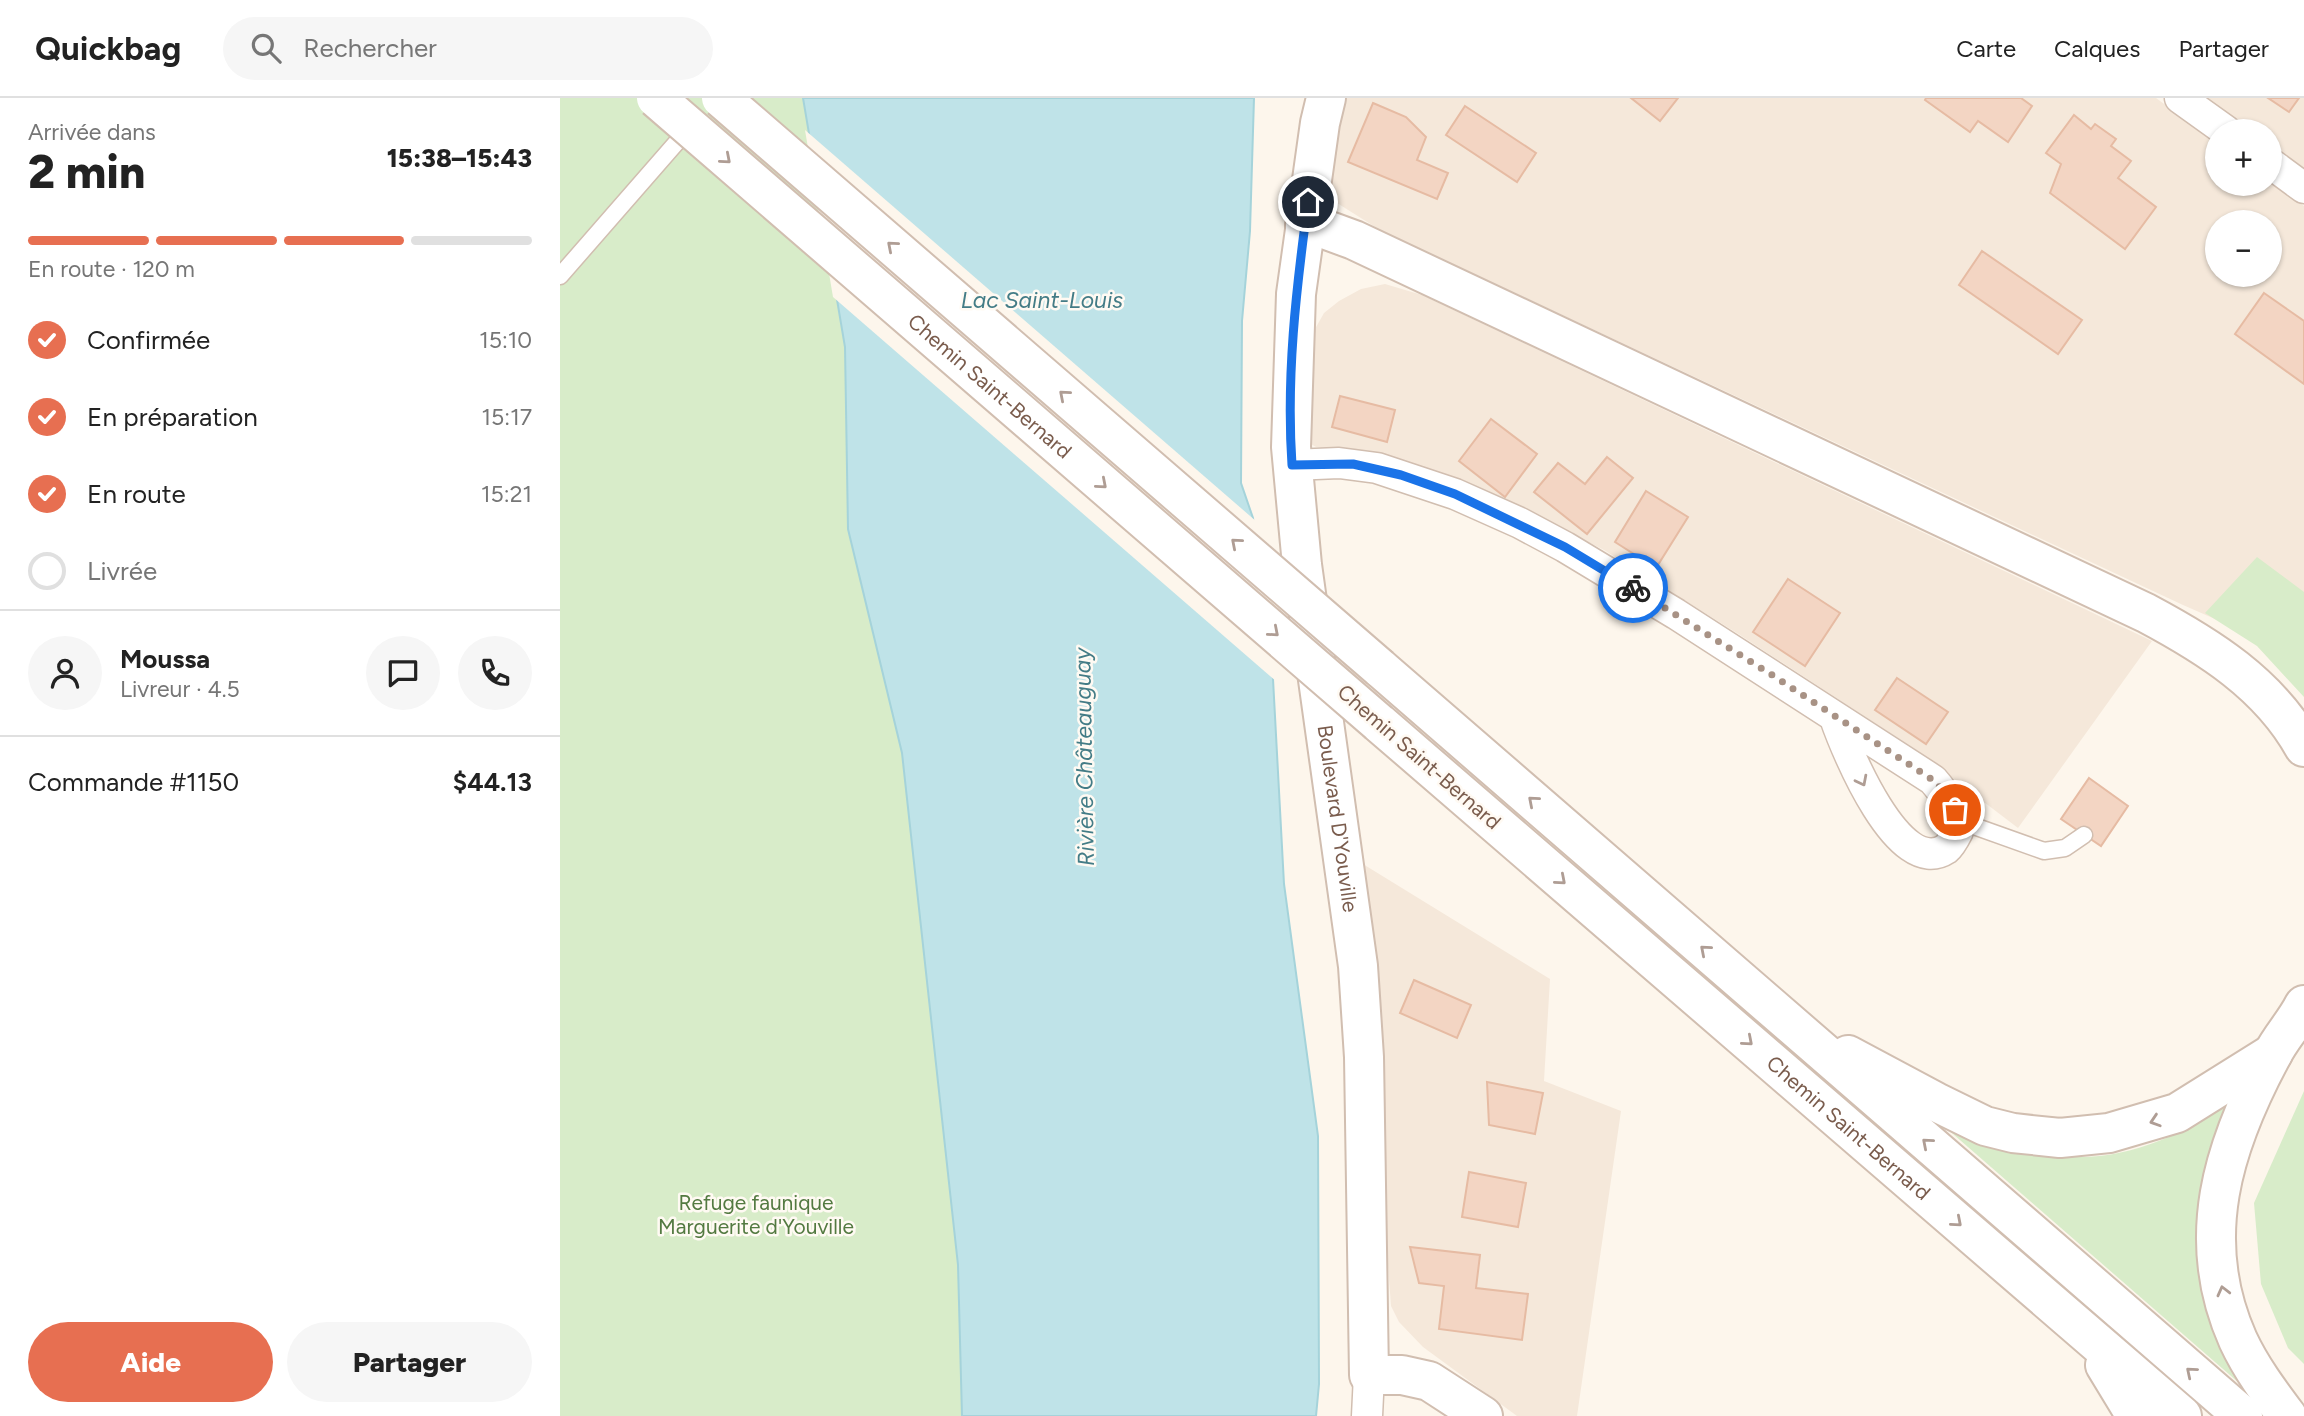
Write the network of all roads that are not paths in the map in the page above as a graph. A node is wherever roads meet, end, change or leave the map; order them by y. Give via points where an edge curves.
1 (656, 98) edge
2 (721, 98) edge
3 (1326, 98) edge
4 (2180, 98) edge
5 (2209, 119) edge
6 (690, 127) junction
7 (2282, 172) edge
8 (2304, 188) edge
9 (1305, 226) junction
10 (560, 276) edge
11 (1292, 465) junction
12 (1835, 718) junction
13 (2304, 747) edge
14 (1956, 820) junction
15 (2084, 835) dead end
16 (2304, 1006) edge
17 (1793, 1027) junction
18 (2273, 1053) junction
19 (2085, 1333) junction
20 (1369, 1375) junction
21 (1367, 1416) edge
22 (1483, 1416) edge
23 (2136, 1416) edge
24 (2182, 1416) edge
25 (2243, 1416) edge
26 (2287, 1416) edge

1 - 6 street, Chemin Saint-Bernard, bridge
17 -> 2 street, Chemin Saint-Bernard, bridge
3 - 9 street, Boulevard D'Youville
4 - 5 street
6 - 10 lane
6 -> 19 street, Chemin Saint-Bernard, bridge
7 - 8 street
9 - 11 street, Boulevard D'Youville via 1293,335
9 - 13 street via 1354,240 2146,612 2203,645 2254,684 2289,721
11 - 12 street via 1339,463 1377,468 1455,494 1520,523 1676,614
11 - 20 street, Boulevard D'Youville via 1359,978
12 - 14 street via 1933,780 1955,810
12 -> 14 street via 1866,788 1915,850 1932,854 1948,848 1958,831
14 - 15 lane via 2044,850 2065,848
16 - 18 street
18 -> 17 street via 2177,1113 2109,1133 2060,1138 1986,1126
25 -> 17 street, Chemin Saint-Bernard
26 -> 18 street via 2238,1339 2221,1284 2216,1237 2226,1160
19 - 23 street
19 - 24 street, Chemin Saint-Bernard
20 - 21 street, Boulevard D'Youville
20 - 22 street via 1429,1381

